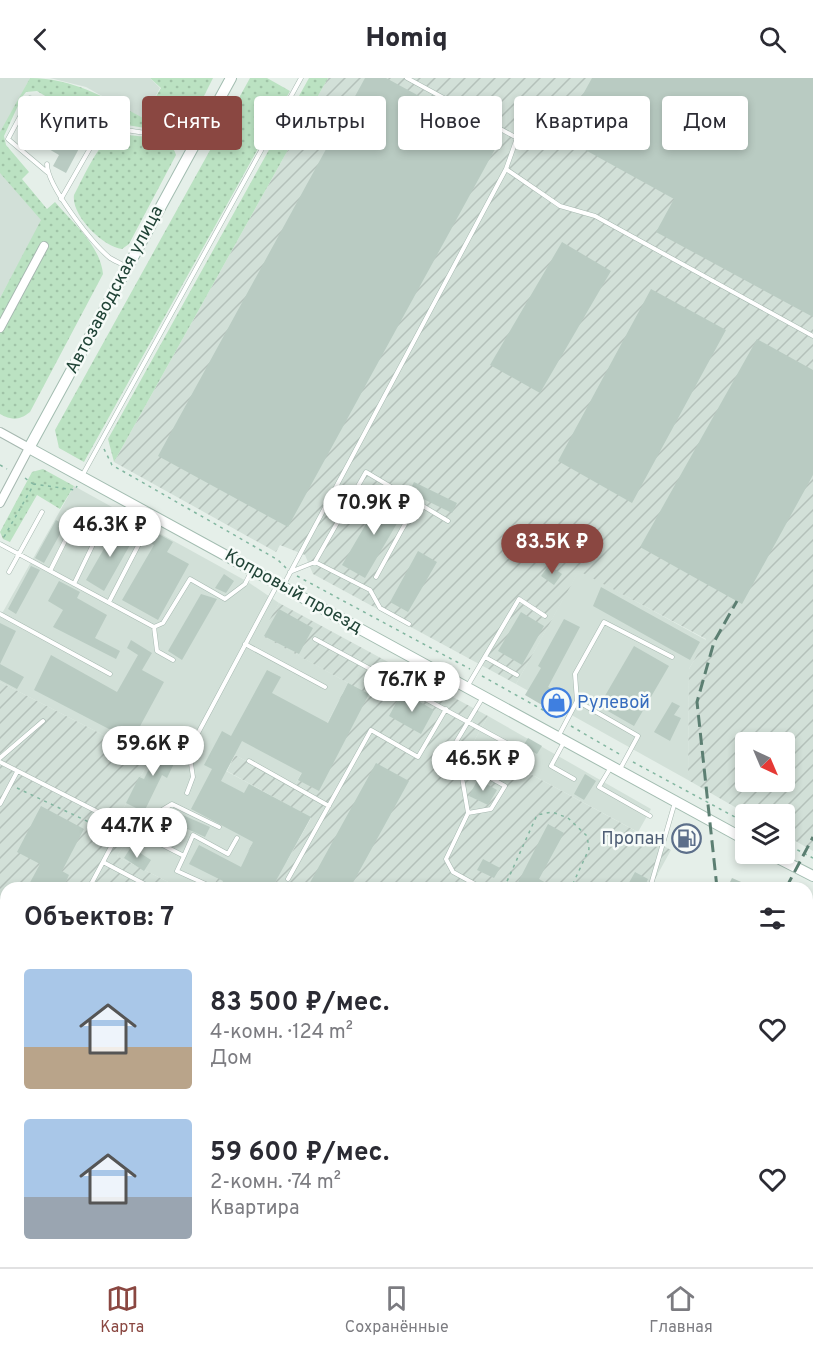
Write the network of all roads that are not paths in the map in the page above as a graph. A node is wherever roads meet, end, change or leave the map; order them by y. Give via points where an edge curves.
1 (231, 78) edge
2 (301, 78) edge
3 (407, 78) edge
4 (221, 96) edge
5 (18, 121) edge
6 (18, 148) edge
7 (20, 150) edge
8 (89, 150) edge
9 (191, 150) edge
10 (47, 164) dead end
11 (507, 169) junction
12 (47, 172) junction
13 (61, 199) junction
14 (44, 246) dead end
15 (127, 267) junction
16 (0, 328) edge
17 (813, 336) edge
18 (0, 432) edge
19 (29, 448) junction
20 (81, 477) junction
21 (417, 502) junction
22 (0, 503) edge
23 (42, 512) dead end
24 (448, 521) dead end
25 (140, 542) dead end
26 (0, 544) edge
27 (18, 554) junction
28 (315, 562) junction
29 (252, 570) junction
30 (50, 571) junction
31 (9, 572) dead end
32 (290, 572) junction
33 (376, 577) dead end
34 (74, 584) junction
35 (280, 585) junction
36 (109, 602) junction
37 (0, 614) edge
38 (545, 616) dead end
39 (409, 624) dead end
40 (154, 627) junction
41 (315, 639) dead end
42 (245, 644) junction
43 (485, 657) junction
44 (672, 657) dead end
45 (173, 660) dead end
46 (110, 674) dead end
47 (517, 675) dead end
48 (325, 687) dead end
49 (467, 688) junction
50 (483, 697) junction
51 (577, 701) junction
52 (446, 709) junction
53 (43, 721) dead end
54 (468, 721) junction
55 (561, 740) junction
56 (525, 753) dead end
57 (0, 760) edge
58 (249, 761) dead end
59 (459, 761) junction
60 (615, 769) junction
61 (17, 772) junction
62 (574, 779) dead end
63 (187, 793) dead end
64 (675, 802) junction
65 (0, 804) edge
66 (328, 806) junction
67 (468, 813) junction
68 (650, 816) dead end
69 (122, 826) junction
70 (219, 827) dead end
71 (735, 834) edge
72 (142, 836) junction
73 (237, 838) dead end
74 (184, 856) junction
75 (103, 862) junction
76 (790, 864) edge
77 (813, 876) edge
78 (288, 879) dead end
79 (92, 882) edge
80 (141, 882) edge
81 (201, 882) edge
82 (471, 882) edge
83 (652, 882) edge

1 - 4 main road, Автозаводская улица
2 - 20 lane
3 - 11 lane via 517,138
5 - 6 lane via 8,140
7 - 12 lane
8 - 13 lane
9 - 15 main road, Автозаводская улица
10 - 12 lane
11 - 17 lane via 560,206 595,216
11 - 32 lane
12 - 13 lane
13 - 15 lane via 110,257
14 - 16 street
15 - 19 main road, Автозаводская улица
18 - 19 street
19 - 20 main road, Копровый проезд
19 - 22 street, Автозаводская улица
20 - 29 main road, Копровый проезд
21 - 24 lane
21 - 28 lane via 366,472
21 - 33 lane
23 - 27 lane
25 - 36 lane
26 - 27 lane
27 - 30 lane
27 - 31 lane
28 - 32 lane
28 - 39 lane via 370,590 380,608
29 - 35 main road, Копровый проезд
29 - 40 lane via 245,584 225,599 190,579 163,623
30 - 34 lane
30 - 34 lane via 76,519 99,532
32 - 35 lane
34 - 36 lane
35 - 42 lane
35 - 49 main road, Копровый проезд
36 - 40 lane
37 - 46 lane
38 - 43 lane via 519,599
40 - 45 lane via 157,651
41 - 52 lane
42 - 48 lane
42 - 63 lane via 189,750 193,777
43 - 47 lane
43 - 49 lane
44 - 51 lane via 604,622 575,674
49 - 50 main road, Копровый проезд
50 - 54 lane
50 - 55 main road, Копровый проезд
51 - 55 lane
51 - 60 lane via 638,736
52 - 54 lane
52 - 66 lane via 418,758 371,730
53 - 57 lane
54 - 56 lane
54 - 59 lane via 456,742
55 - 60 main road, Копровый проезд
55 - 62 lane via 551,765
57 - 61 lane
58 - 66 lane
59 - 67 lane
59 - 67 lane via 505,786 491,809
60 - 64 main road, Копровый проезд
60 - 68 lane via 599,787
61 - 65 lane
61 - 69 lane
64 - 71 main road, Копровый проезд
64 - 83 lane
66 - 78 lane
67 - 82 lane via 446,859 453,872
69 - 72 lane
69 - 75 lane
70 - 72 lane via 172,804 152,816
72 - 74 lane
73 - 74 lane via 228,854 193,835
74 - 81 lane via 177,871
75 - 79 lane
75 - 80 lane
76 - 77 main road

